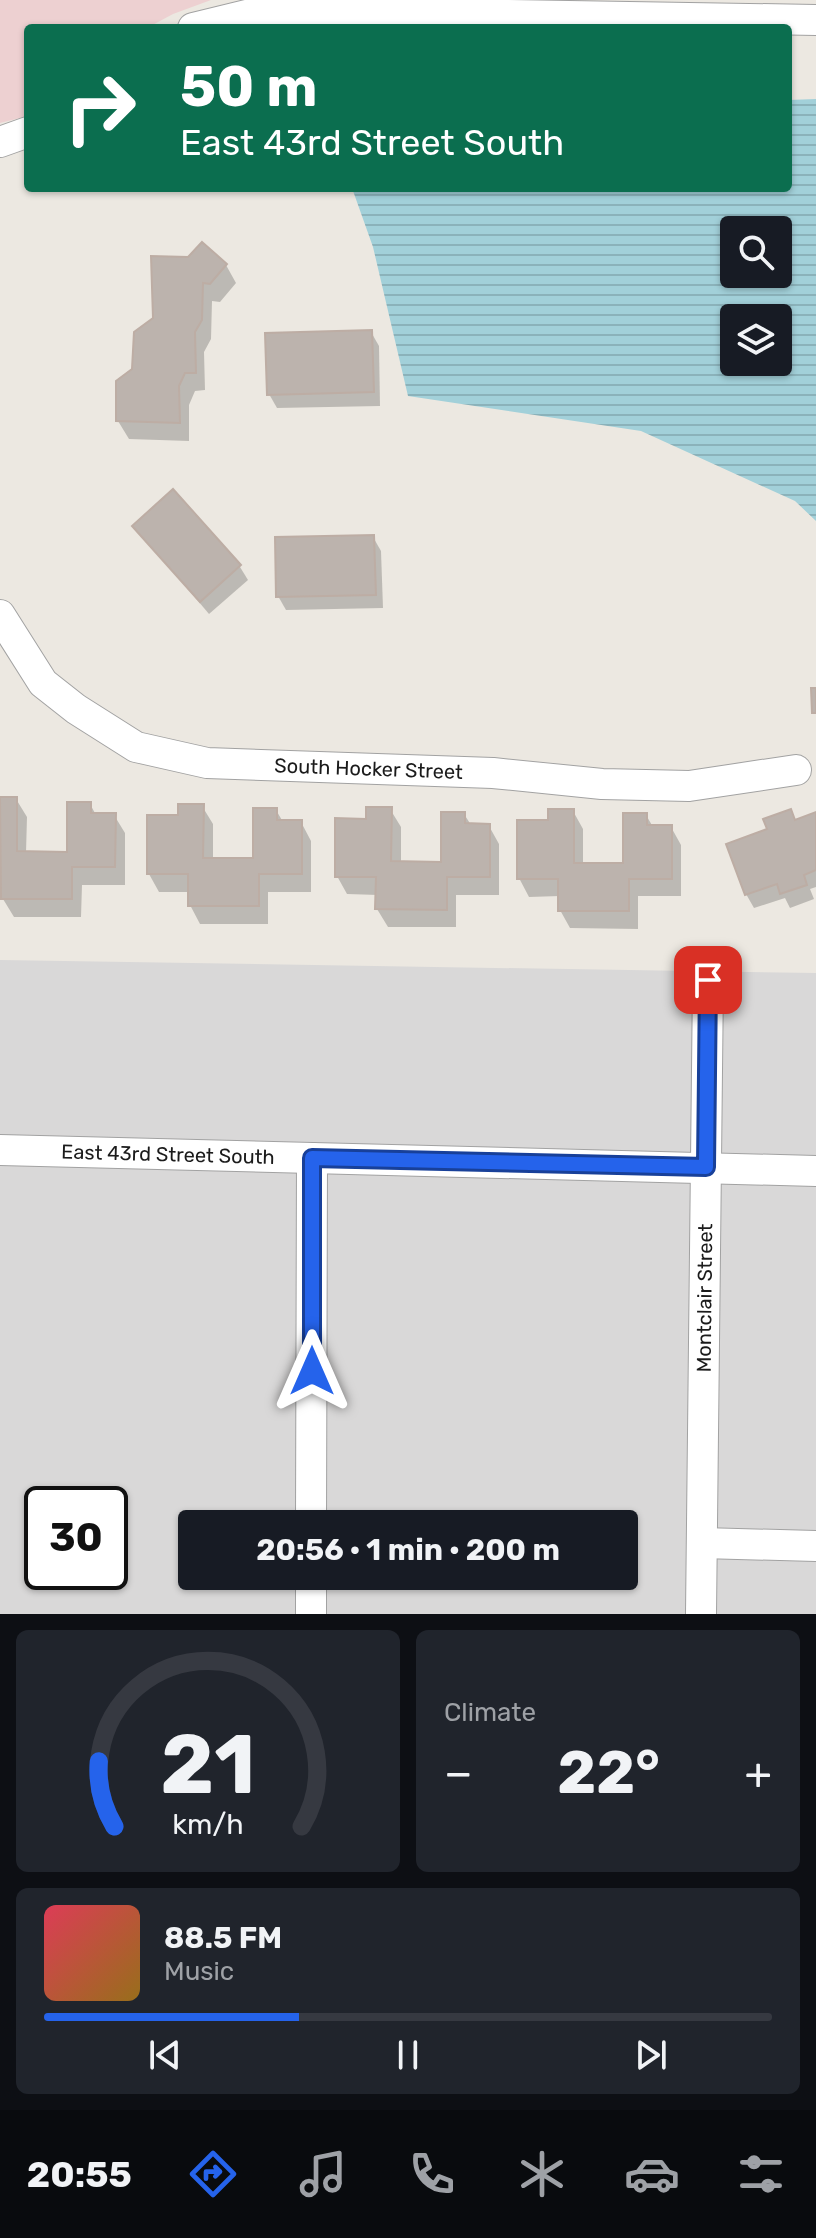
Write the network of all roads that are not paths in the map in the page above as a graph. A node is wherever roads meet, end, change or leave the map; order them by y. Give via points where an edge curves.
1 (816, 20) edge
2 (209, 24) edge
3 (24, 133) edge
4 (0, 142) edge
5 (0, 615) edge
6 (796, 770) dead end
7 (708, 980) dead end
8 (0, 1150) edge
9 (312, 1158) junction
10 (706, 1167) junction
11 (816, 1171) edge
12 (311, 1510) edge
13 (702, 1543) junction
14 (816, 1546) edge
15 (311, 1590) edge
16 (311, 1614) edge
17 (701, 1614) edge

1 - 2 street via 263,11
3 - 4 street
5 - 6 street, South Hocker Street via 43,683 76,709 136,747 207,763 689,786
7 - 10 street, Montclair Street
8 - 9 street, East 43rd Street South
9 - 10 street, East 43rd Street South
9 - 12 street
10 - 11 street, East 43rd Street South
10 - 13 street, Montclair Street
13 - 14 street
13 - 17 street, Montclair Street
15 - 16 street

